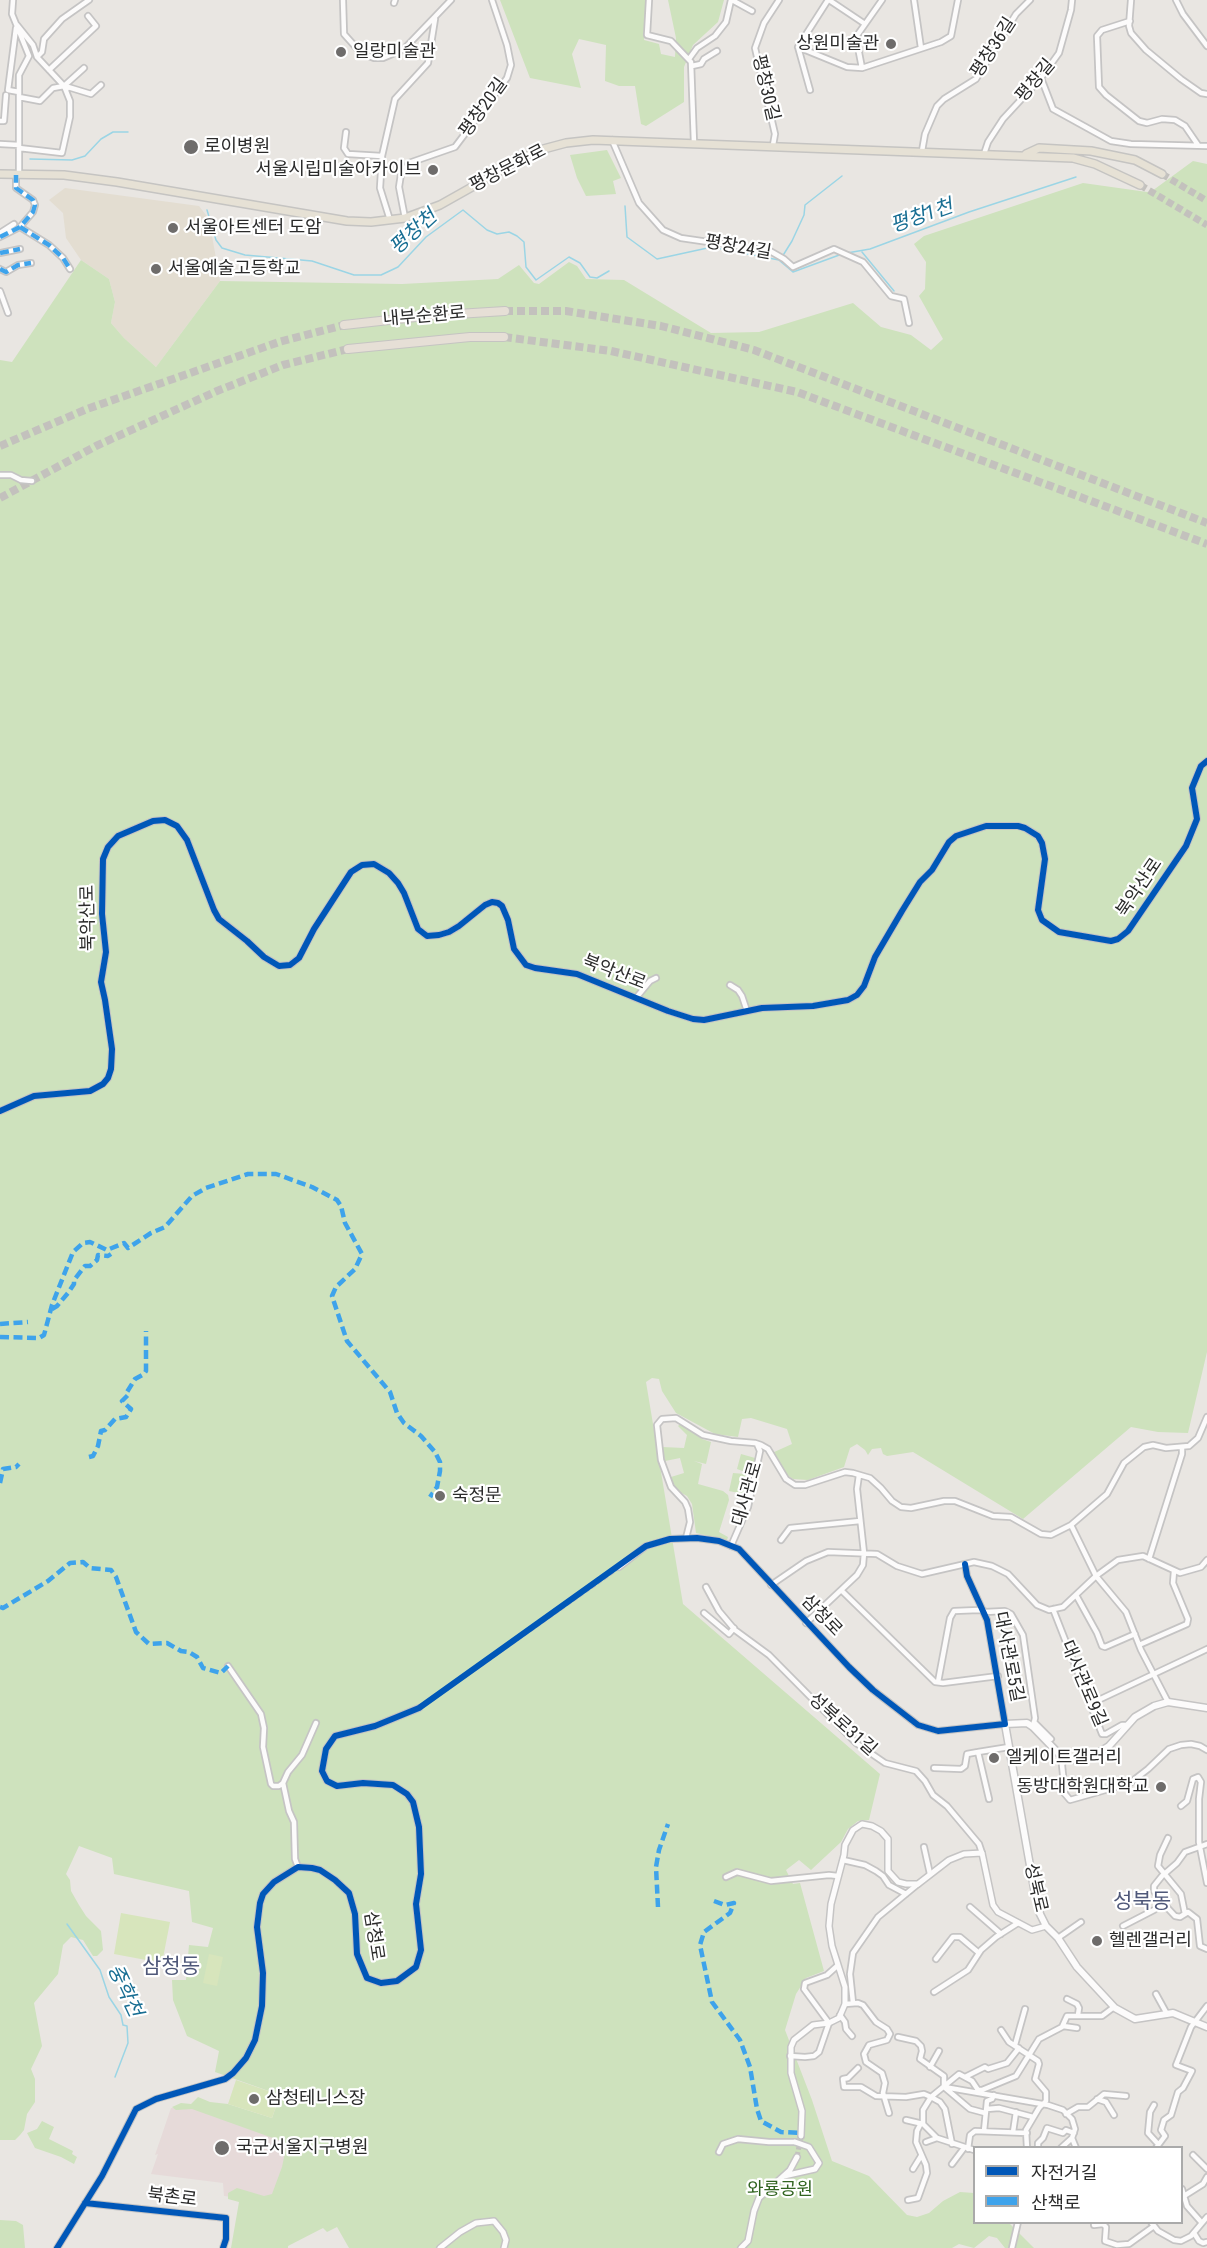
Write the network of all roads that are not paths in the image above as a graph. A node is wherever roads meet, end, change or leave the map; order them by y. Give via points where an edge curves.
1 (89, 0) edge
2 (343, 0) edge
3 (451, 0) edge
4 (492, 0) edge
5 (649, 0) edge
6 (732, 0) edge
7 (779, 0) edge
8 (829, 0) edge
9 (882, 0) edge
10 (914, 0) edge
11 (958, 0) edge
12 (1030, 0) edge
13 (1072, 0) edge
14 (1131, 0) edge
15 (1176, 0) edge
16 (13, 2) edge
17 (752, 11) dead end
18 (88, 16) dead end
19 (435, 19) junction
20 (1130, 21) junction
21 (865, 24) junction
22 (17, 25) junction
23 (1207, 46) edge
24 (798, 47) junction
25 (921, 48) junction
26 (717, 51) dead end
27 (37, 57) junction
28 (689, 59) junction
29 (692, 66) junction
30 (84, 68) dead end
31 (862, 68) junction
32 (49, 70) junction
33 (1041, 78) junction
34 (101, 85) dead end
35 (65, 88) junction
36 (810, 90) dead end
37 (19, 94) junction
38 (1207, 94) edge
39 (6, 95) dead end
40 (0, 121) edge
41 (346, 132) dead end
42 (612, 140) junction
43 (694, 143) junction
44 (0, 144) edge
45 (773, 145) junction
46 (1198, 145) junction
47 (1207, 146) edge
48 (19, 147) junction
49 (922, 151) junction
50 (984, 153) junction
51 (1024, 154) junction
52 (382, 156) junction
53 (0, 174) edge
54 (1162, 174) tunnel mouth
55 (17, 175) junction
56 (1140, 185) tunnel mouth
57 (405, 218) junction
58 (390, 219) junction
59 (14, 224) dead end
60 (20, 227) junction
61 (0, 235) edge
62 (20, 249) dead end
63 (0, 253) edge
64 (32, 263) dead end
65 (0, 269) edge
66 (70, 269) dead end
67 (0, 291) edge
68 (505, 311) tunnel mouth
69 (8, 313) dead end
70 (909, 322) dead end
71 (344, 325) tunnel mouth
72 (504, 337) tunnel mouth
73 (348, 350) tunnel mouth
74 (0, 476) edge
75 (32, 482) dead end
76 (1207, 761) edge
77 (656, 978) dead end
78 (730, 985) dead end
79 (636, 998) junction
80 (747, 1011) junction
81 (0, 1111) edge
82 (1207, 1417) edge
83 (755, 1443) junction
84 (1182, 1447) junction
85 (859, 1475) junction
86 (860, 1521) junction
87 (1071, 1525) junction
88 (686, 1538) junction
89 (781, 1540) dead end
90 (731, 1546) junction
91 (864, 1553) junction
92 (1149, 1559) junction
93 (1207, 1560) edge
94 (965, 1564) junction
95 (619, 1566) tunnel mouth
96 (1174, 1571) junction
97 (1096, 1576) junction
98 (771, 1586) junction
99 (706, 1587) dead end
100 (841, 1590) junction
101 (1076, 1595) junction
102 (1053, 1609) junction
103 (984, 1612) junction
104 (704, 1613) dead end
105 (806, 1623) junction
106 (734, 1629) junction
107 (1136, 1634) junction
108 (1139, 1645) junction
109 (1207, 1649) edge
110 (775, 1661) junction
111 (228, 1666) dead end
112 (769, 1667) dead end
113 (1154, 1675) junction
114 (998, 1676) junction
115 (938, 1682) junction
116 (1168, 1702) junction
117 (1090, 1704) junction
118 (419, 1708) tunnel mouth
119 (1207, 1708) edge
120 (316, 1723) dead end
121 (1005, 1724) junction
122 (1034, 1725) junction
123 (1127, 1725) junction
124 (1051, 1739) dead end
125 (1009, 1747) junction
126 (1207, 1750) edge
127 (978, 1752) junction
128 (1064, 1759) junction
129 (934, 1768) dead end
130 (283, 1783) junction
131 (989, 1799) dead end
132 (1198, 1799) junction
133 (1207, 1802) edge
134 (1181, 1806) dead end
135 (1168, 1838) dead end
136 (1207, 1844) edge
137 (1200, 1845) junction
138 (924, 1847) dead end
139 (982, 1853) junction
140 (843, 1860) junction
141 (298, 1867) junction
142 (930, 1874) junction
143 (1164, 1875) junction
144 (838, 1876) junction
145 (726, 1877) dead end
146 (1207, 1883) edge
147 (918, 1884) junction
148 (906, 1894) junction
149 (1162, 1903) junction
150 (970, 1907) dead end
151 (1185, 1914) junction
152 (1081, 1922) dead end
153 (1018, 1923) junction
154 (1046, 1926) junction
155 (1122, 1926) dead end
156 (1001, 1934) junction
157 (1058, 1938) junction
158 (1207, 1949) edge
159 (980, 1953) junction
160 (936, 1959) dead end
161 (837, 1966) junction
162 (934, 1992) dead end
163 (1156, 1994) dead end
164 (1066, 1999) dead end
165 (853, 2003) junction
166 (844, 2004) junction
167 (1207, 2006) edge
168 (1114, 2007) junction
169 (1025, 2009) dead end
170 (1167, 2014) junction
171 (840, 2015) junction
172 (1078, 2015) junction
173 (1194, 2022) junction
174 (829, 2023) junction
175 (1063, 2026) junction
176 (1207, 2027) edge
177 (1077, 2028) dead end
178 (1001, 2030) dead end
179 (852, 2036) dead end
180 (898, 2037) dead end
181 (1017, 2047) junction
182 (939, 2051) dead end
183 (1028, 2055) junction
184 (790, 2056) junction
185 (930, 2067) junction
186 (858, 2068) dead end
187 (965, 2077) junction
188 (944, 2087) junction
189 (994, 2095) junction
190 (884, 2096) junction
191 (1126, 2096) dead end
192 (931, 2097) junction
193 (1097, 2099) junction
194 (1042, 2104) junction
195 (1154, 2105) dead end
196 (986, 2111) junction
197 (1016, 2112) junction
198 (889, 2113) dead end
199 (1066, 2114) junction
200 (1114, 2115) dead end
201 (1033, 2117) junction
202 (906, 2120) dead end
203 (922, 2125) junction
204 (984, 2131) junction
205 (1013, 2132) junction
206 (1027, 2133) junction
207 (1073, 2135) junction
208 (801, 2136) tunnel mouth
209 (937, 2138) junction
210 (795, 2142) joint
211 (926, 2142) dead end
212 (952, 2144) junction
213 (1027, 2146) edge
214 (1038, 2146) edge
215 (1062, 2146) edge
216 (1076, 2146) edge
217 (1157, 2146) edge
218 (966, 2148) junction
219 (973, 2150) edge
220 (719, 2152) dead end
221 (1193, 2155) dead end
222 (921, 2156) junction
223 (797, 2157) tunnel mouth
224 (952, 2163) dead end
225 (913, 2169) dead end
226 (1207, 2169) edge
227 (783, 2177) junction
228 (1207, 2177) edge
229 (1183, 2192) edge
230 (1184, 2196) junction
231 (908, 2200) dead end
232 (85, 2203) junction
233 (1207, 2217) edge
234 (1202, 2223) junction
235 (1018, 2224) edge
236 (1153, 2224) edge
237 (1094, 2225) dead end
238 (1194, 2233) junction
239 (1178, 2241) junction
240 (1207, 2242) edge
241 (57, 2248) edge
242 (223, 2248) edge
243 (440, 2248) edge
244 (504, 2248) edge
245 (741, 2248) edge
246 (1012, 2248) edge
247 (1179, 2248) edge

1 - 27 street via 44,39
2 - 19 street via 344,34 361,53 374,58 404,49
3 - 19 street
4 - 57 street, 평창20길 via 511,65 507,78 454,147 409,163 401,174 399,188
5 - 28 street via 647,35 671,41
6 - 17 street
6 - 28 street via 726,22
7 - 45 street, 평창30길 via 754,48 775,134
8 - 21 street
8 - 24 street
9 - 21 street
10 - 25 street
11 - 25 street via 951,36
12 - 49 street, 평창36길 via 1016,14 976,79 940,102 925,134
13 - 33 street, 평창길 via 1059,53
14 - 20 street
15 - 23 street
16 - 22 street via 12,14
18 - 32 street via 96,26
19 - 52 street via 428,63 395,99
20 - 38 street via 1131,33 1146,50 1181,79
20 - 46 street via 1102,30 1097,36 1099,87 1139,121 1174,120 1185,126
21 - 31 street via 856,37
22 - 27 street
22 - 37 street via 29,56 19,75
22 - 37 street via 8,90
24 - 31 street via 847,67
24 - 36 street
25 - 31 street
26 - 29 street
27 - 32 street
28 - 29 street
29 - 43 street
30 - 35 street
32 - 35 street
33 - 46 street via 1053,109 1111,141
33 - 50 street, 평창길 via 1003,119
34 - 35 street via 91,94
35 - 37 street via 52,88 40,101
35 - 48 street via 70,117 62,153
37 - 48 street
39 - 40 street via 4,122
41 - 52 street via 344,148 348,153
42 - 43 main road, 평창문화로
42 - 57 main road, 평창문화로 via 576,141 536,151 440,205
42 - 70 street, 평창24길 via 639,202 663,230 681,238 770,251 793,267 834,249 863,262 891,296 904,299
43 - 45 main road, 평창문화로
44 - 48 street
45 - 49 main road, 평창문화로
46 - 47 street
48 - 55 street
49 - 50 main road, 평창문화로
50 - 51 main road, 평창문화로
51 - 54 main road, 평창문화로 via 1039,148 1091,151 1135,160
51 - 56 main road, 평창문화로 via 1073,158
52 - 58 street via 380,188
53 - 55 main road, 평창문화로
55 - 58 main road, 평창문화로 via 64,175 117,182 347,221
55 - 60 street via 16,188 35,205
57 - 58 main road, 평창문화로
59 - 61 street
60 - 61 street
60 - 66 street via 49,245
62 - 63 street
64 - 65 street via 6,272
67 - 69 street
68 - 71 highway, 내부순환로
72 - 73 highway, 내부순환로
74 - 75 street via 11,475
76 - 80 street, 북악산로 via 1192,788 1197,819 1186,846 1128,931 1118,939 1059,932 1042,920 1038,910 1044,852 1038,836 1017,826 986,826 949,842 902,911 857,995 813,1006
77 - 79 street
78 - 80 street via 742,996
79 - 80 street, 북악산로 via 693,1019 713,1020
79 - 81 street, 북악산로 via 577,974 525,965 514,949 508,920 498,903 484,905 449,932 427,936 418,929 398,883 374,864 351,872 299,958 290,965 279,966 219,919 187,840 177,826 165,820 153,821 118,836 103,859 106,952 101,982 112,1049 108,1078 90,1091 34,1096
82 - 84 street via 1198,1438
83 - 85 street via 768,1449 786,1479 795,1485 845,1472
83 - 88 street via 703,1435 673,1417 658,1421 663,1467 670,1487 688,1509
83 - 90 street, 대사관로 via 760,1451 748,1507
84 - 87 street via 1144,1447 1124,1463 1107,1494
84 - 92 street
85 - 86 street
85 - 87 street via 870,1479 901,1507 955,1501 993,1516 1011,1517 1041,1534 1051,1535
86 - 89 street via 790,1528
86 - 91 street
87 - 97 street
88 - 90 street, 삼청로
88 - 95 street, 삼청로 via 646,1546
90 - 98 street, 삼청로 via 739,1549
91 - 94 street via 877,1554 910,1572 922,1574
91 - 98 street via 828,1552 816,1556
91 - 100 street via 857,1575
92 - 96 street
92 - 97 street via 1143,1556 1118,1560
93 - 96 street via 1188,1572
94 - 102 street via 992,1566 1008,1574 1037,1605
94 - 103 street, 대사관로5길
96 - 108 street via 1173,1583 1187,1624
97 - 101 street
97 - 107 street via 1126,1612
98 - 105 street, 삼청로
99 - 106 street, 성북로31길
100 - 105 street
100 - 115 street
101 - 102 street via 1063,1607
101 - 107 street via 1102,1646
102 - 117 street, 대사관로9길
103 - 114 street, 대사관로5길
103 - 115 street, 대사관로5길 via 954,1611
103 - 122 street via 1011,1614 1023,1635
104 - 106 street via 729,1634
105 - 121 street, 삼청로 via 873,1690 918,1725 938,1731
106 - 110 street, 성북로31길
107 - 108 street
108 - 113 street
109 - 113 street
110 - 112 street
110 - 139 street, 성북로31길 via 856,1743 885,1763 916,1771 933,1796 947,1806 979,1844
111 - 130 street via 261,1714 271,1784
113 - 116 street
113 - 117 street
114 - 115 street
114 - 121 street, 대사관로5길
116 - 119 main road
116 - 123 main road via 1154,1706
117 - 123 street, 대사관로9길 via 1101,1734
118 - 141 street, 삼청로 via 335,1737 326,1749 322,1771 327,1781 337,1786 393,1785 413,1802 419,1827 421,1874 416,1905 421,1950 416,1967 397,1981 381,1983 367,1978 357,1954 355,1914 349,1893 320,1870
120 - 130 street via 302,1755
121 - 122 main road
121 - 125 main road, 성북로
122 - 124 street
122 - 128 main road
123 - 128 main road via 1109,1746 1093,1756
125 - 127 street
125 - 154 main road, 성북로 via 1034,1888
126 - 128 street via 1180,1744 1130,1783 1070,1800 1065,1794
127 - 129 street via 967,1754 961,1769
127 - 131 street
130 - 141 street via 294,1822
132 - 133 street
132 - 134 street via 1201,1782 1195,1777 1187,1802
132 - 137 street
135 - 143 street via 1158,1866
136 - 137 street
137 - 143 street via 1185,1852
137 - 146 street
138 - 142 street
139 - 142 street via 956,1857
139 - 153 street, 성북로31길 via 993,1905
140 - 144 street
140 - 147 street via 853,1830 862,1824 872,1826 888,1839 888,1871 898,1882
140 - 148 street via 876,1870 889,1885
141 - 232 street via 274,1882 260,1903 257,1926 263,1973 262,2006 255,2040 246,2058 225,2079 156,2099 136,2109
142 - 147 street
143 - 149 street via 1154,1886
143 - 151 street via 1181,1894
144 - 145 street via 771,1881 737,1872
144 - 161 street via 829,1926
147 - 148 street
148 - 165 street via 878,1917 853,1953
149 - 151 street via 1174,1916
149 - 155 street
150 - 156 street
151 - 158 street via 1193,1914 1197,1919 1200,1946
152 - 157 street
153 - 154 street, 성북로31길 via 1032,1929
153 - 156 street
154 - 157 main road, 성북로
156 - 159 street
157 - 168 main road, 성북로 via 1077,1967
159 - 160 street via 960,1937 952,1936
159 - 162 street via 968,1970
161 - 166 street via 844,1987
161 - 174 street via 827,1975 805,1983 804,1989
163 - 170 street
164 - 172 street via 1077,2004
165 - 166 street
165 - 190 street via 863,2005 890,2034 887,2040 869,2045 864,2054 866,2062 882,2073
166 - 171 street
167 - 173 street
168 - 170 main road, 성북로 via 1135,2019
168 - 172 street via 1102,2016
169 - 181 street
170 - 173 main road, 성북로
171 - 174 street
171 - 179 street
172 - 175 street via 1067,2016
173 - 176 main road, 성북로
173 - 217 street via 1176,2065 1192,2071 1178,2092 1171,2115 1164,2120 1161,2130 1165,2136
174 - 184 street via 813,2025 802,2032 794,2040
174 - 184 street via 819,2052 814,2056
175 - 177 street
175 - 183 street via 1039,2038
178 - 181 street
180 - 185 street via 921,2046 920,2060
181 - 183 street
181 - 187 street via 1008,2063 985,2067
182 - 185 street
183 - 187 street via 1016,2076 982,2090
183 - 194 street via 1039,2064 1035,2079 1047,2092
184 - 208 street via 793,2085 802,2111
185 - 188 street via 944,2076
186 - 190 street via 843,2079 844,2088 861,2087
187 - 188 street via 959,2074
188 - 189 street
188 - 192 street
188 - 196 street via 970,2109
189 - 194 street
189 - 196 street via 987,2101
190 - 192 street
190 - 198 street
191 - 193 street via 1104,2094
192 - 203 street via 923,2110
192 - 212 street via 945,2109
193 - 199 street via 1088,2107 1078,2106
193 - 200 street via 1106,2102
194 - 199 street
194 - 201 street
195 - 217 street via 1148,2133
196 - 197 street via 999,2108
196 - 204 street
197 - 201 street
197 - 205 street
199 - 207 street via 1072,2120
201 - 206 street
202 - 203 street
203 - 209 street
203 - 222 street via 916,2142
204 - 205 street
204 - 218 street via 970,2135
205 - 206 street
206 - 213 street
207 - 214 street via 1066,2130 1063,2133 1047,2128
207 - 215 street
207 - 216 street
209 - 211 street
209 - 212 street
210 - 220 street via 738,2139 723,2144
210 - 227 street via 809,2147 819,2163 815,2169
212 - 218 street
218 - 219 street
218 - 224 street
221 - 226 street
222 - 225 street
222 - 231 street via 927,2174 918,2198
223 - 227 street
227 - 245 street via 759,2198 748,2241
228 - 230 street
229 - 230 street
230 - 234 street via 1187,2206
232 - 241 street
232 - 242 street, 북촌로 via 226,2218
233 - 234 street
234 - 238 street
235 - 246 street
236 - 237 street via 1129,2244 1117,2245 1105,2241 1103,2224
236 - 239 street
238 - 239 street
238 - 240 street via 1203,2244
239 - 247 street
243 - 244 street via 476,2223 494,2221 506,2240

